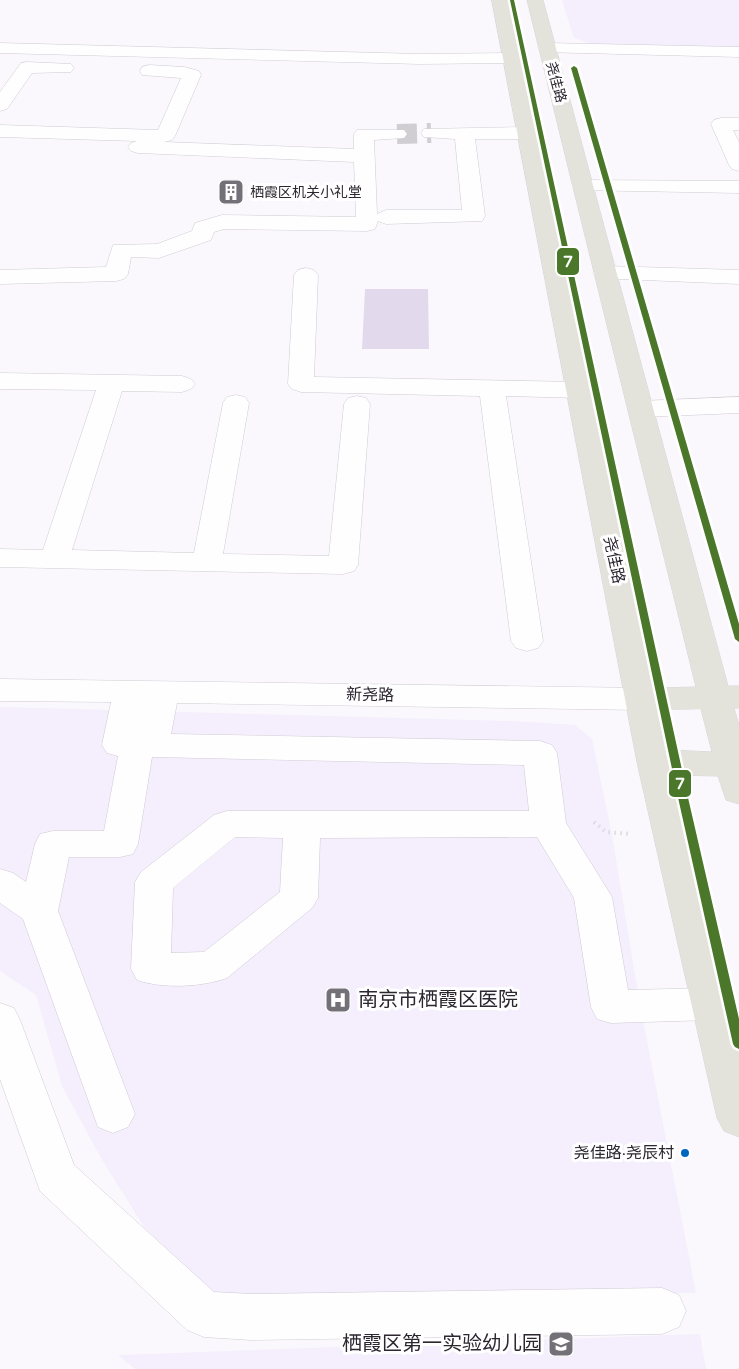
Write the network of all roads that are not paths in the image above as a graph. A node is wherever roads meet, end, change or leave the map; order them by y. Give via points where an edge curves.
1 (500, 0) edge
2 (535, 0) edge
3 (0, 48) edge
4 (547, 48) junction
5 (739, 52) edge
6 (512, 58) junction
7 (0, 66) edge
8 (27, 67) junction
9 (94, 69) dead end
10 (128, 70) dead end
11 (0, 105) edge
12 (739, 124) edge
13 (0, 130) edge
14 (431, 133) tunnel mouth
15 (464, 133) junction
16 (527, 133) junction
17 (397, 134) tunnel mouth
18 (0, 142) edge
19 (364, 156) junction
20 (739, 165) edge
21 (583, 186) junction
22 (739, 187) edge
23 (386, 217) dead end
24 (605, 273) junction
25 (306, 275) dead end
26 (0, 277) edge
27 (739, 277) edge
28 (0, 381) edge
29 (111, 383) junction
30 (182, 384) dead end
31 (492, 388) junction
32 (579, 390) junction
33 (236, 403) dead end
34 (357, 404) dead end
35 (739, 405) edge
36 (640, 409) junction
37 (0, 558) edge
38 (55, 558) junction
39 (207, 562) junction
40 (527, 641) dead end
41 (0, 690) edge
42 (146, 692) junction
43 (727, 697) edge
44 (643, 699) junction
45 (145, 745) junction
46 (654, 762) junction
47 (737, 773) edge
48 (548, 824) junction
49 (302, 825) junction
50 (0, 883) edge
51 (39, 911) junction
52 (711, 1004) junction
53 (0, 1020) edge
54 (113, 1114) dead end
55 (739, 1118) edge
56 (662, 1311) dead end

1 - 6 main road, 尧佳路
2 - 4 main road, 尧佳路
3 - 6 street
4 - 5 street
4 - 21 main road, 尧佳路
6 - 16 main road, 尧佳路
7 - 8 street
8 - 9 street
8 - 11 street
10 - 13 street via 192,75 165,136
12 - 20 street via 721,124
14 - 15 street
15 - 16 street
15 - 23 street via 474,216
16 - 32 main road, 尧佳路
17 - 19 street via 364,134
18 - 19 street
19 - 26 street via 367,224 222,222 203,228 203,235 159,251 121,250 116,274
21 - 22 street
21 - 24 main road, 尧佳路
24 - 27 street
24 - 36 main road, 尧佳路
25 - 31 street via 301,384
28 - 29 street
29 - 30 street
29 - 38 street
31 - 32 street
31 - 40 street
32 - 44 main road, 尧佳路
33 - 39 street
34 - 39 street via 343,565
35 - 36 street
36 - 43 main road, 尧佳路
37 - 38 street
38 - 39 street
41 - 42 street, 新尧路
42 - 44 street, 新尧路
42 - 45 street via 118,745
43 - 44 main road, 新尧路
43 - 47 main road, 尧佳路
44 - 46 main road, 尧佳路
45 - 48 street via 540,753
45 - 51 street via 120,844 53,844
46 - 47 main road
46 - 52 main road, 尧佳路
48 - 49 street
48 - 52 street via 593,897 611,1006
49 - 49 street via 299,898 213,967 151,969 154,882 227,824
50 - 51 street
51 - 54 street
52 - 55 main road, 尧佳路
53 - 56 street via 56,1177 204,1314 250,1317

